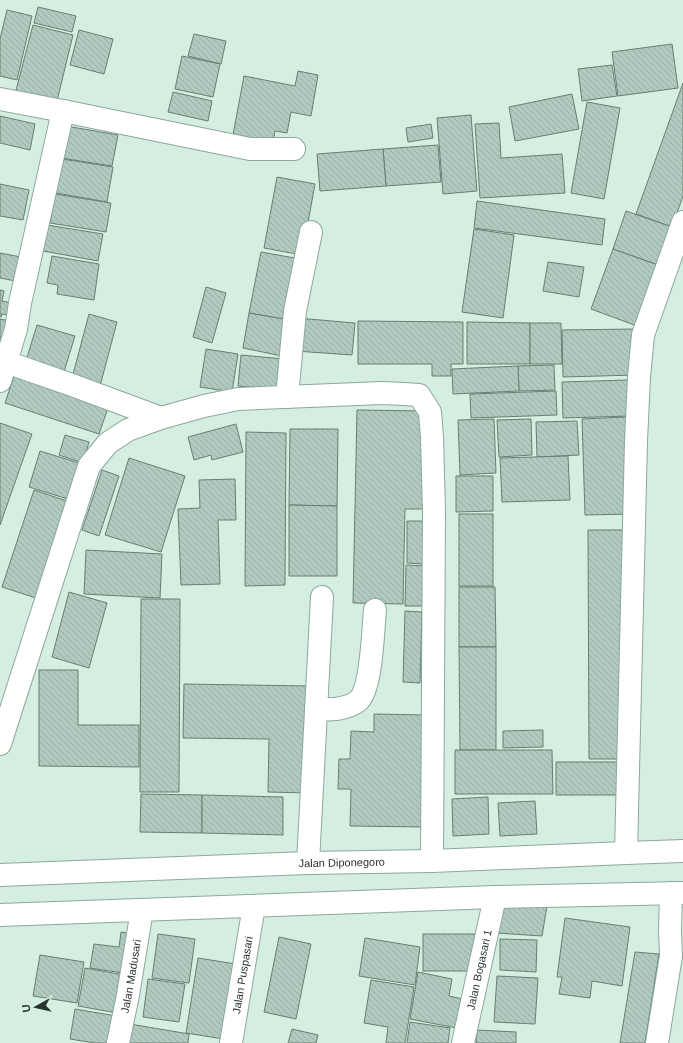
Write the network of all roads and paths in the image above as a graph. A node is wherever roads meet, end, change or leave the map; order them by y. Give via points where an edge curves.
1 (0, 99) edge
2 (63, 111) junction
3 (294, 149) dead end
4 (683, 222) edge
5 (311, 232) dead end
6 (3, 371) edge
7 (287, 397) junction
8 (161, 418) junction
9 (322, 597) dead end
10 (375, 610) dead end
11 (316, 709) junction
12 (0, 744) edge
13 (683, 851) edge
14 (626, 853) junction
15 (432, 861) junction
16 (308, 863) junction
17 (0, 875) edge
18 (677, 893) edge
19 (495, 897) junction
20 (254, 906) junction
21 (142, 910) junction
22 (0, 915) edge
23 (118, 1043) edge
24 (231, 1043) edge
25 (463, 1043) edge
26 (657, 1043) edge

1 - 2 street
2 - 3 street via 250,149
2 - 6 street via 16,329
4 - 14 street via 643,335 639,377
5 - 7 street via 295,311
6 - 8 street via 72,385
7 - 8 street via 238,398
7 - 15 street via 382,393 419,395 430,412 434,512
8 - 12 street via 128,430 108,443 89,466
9 - 11 street
10 - 11 street via 368,680 359,700 335,710
11 - 16 street
13 - 14 street, Jalan Diponegoro
14 - 15 street, Jalan Diponegoro
15 - 16 street, Jalan Diponegoro
16 - 17 street, Jalan Diponegoro
18 - 19 street
18 - 26 street via 670,930 671,956
19 - 20 street
19 - 25 street, Jalan Bogasari 1
20 - 21 street
20 - 24 street, Jalan Puspasari
21 - 22 street
21 - 23 street, Jalan Madusari

